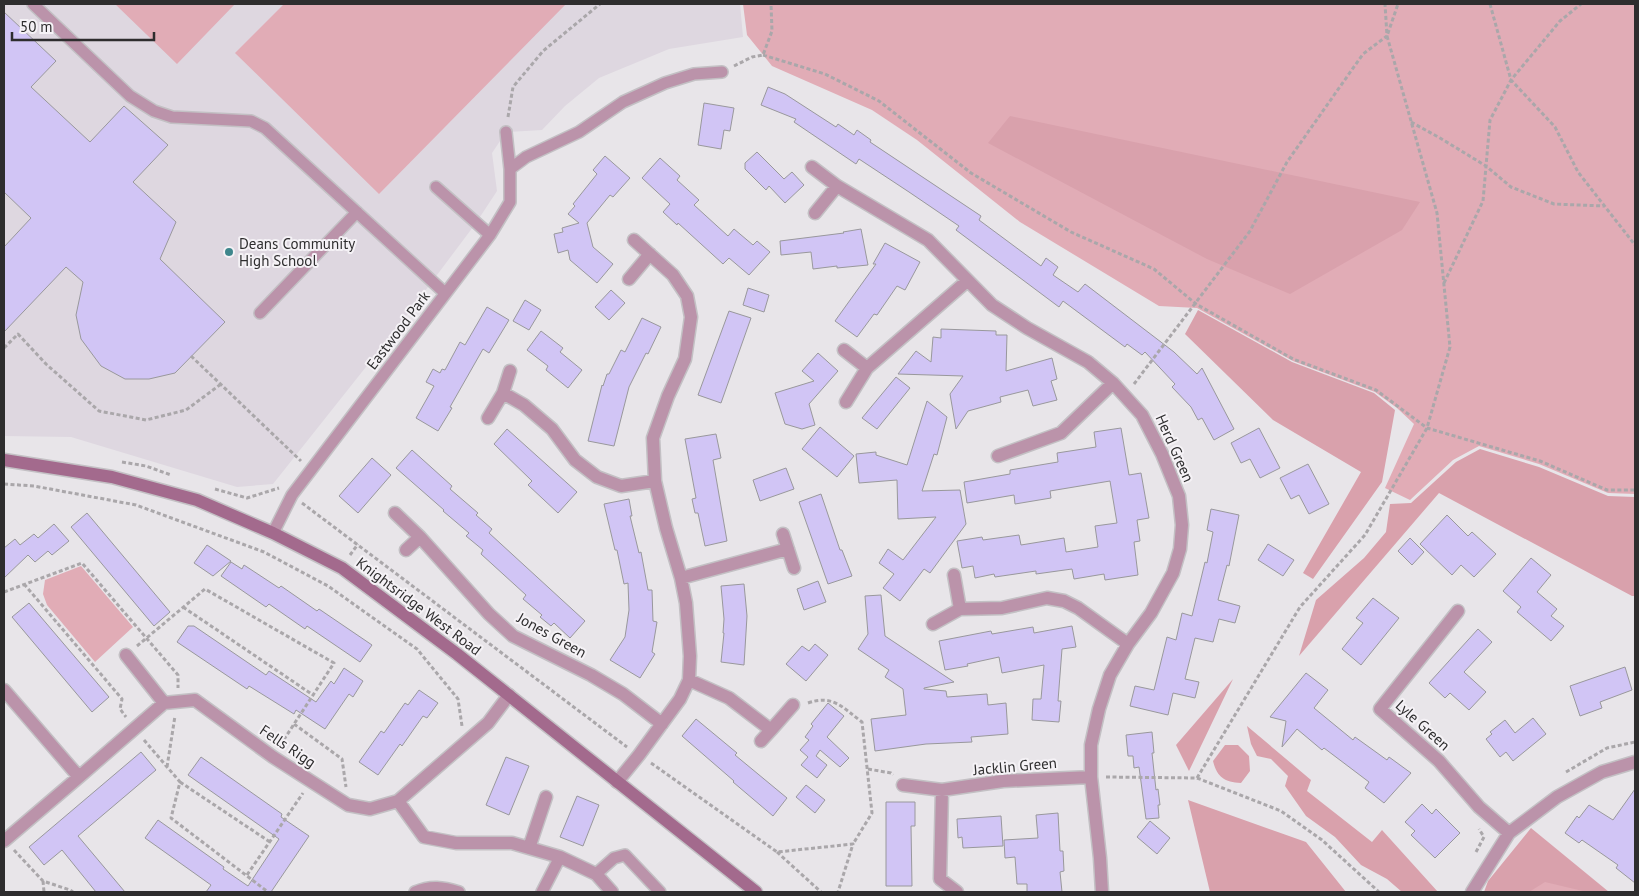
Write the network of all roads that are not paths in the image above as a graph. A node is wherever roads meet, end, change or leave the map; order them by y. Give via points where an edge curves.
1 (33, 4) edge
2 (722, 72) road end
3 (506, 132) road end
4 (812, 167) dead end
5 (510, 169) junction
6 (837, 186) junction
7 (436, 187) dead end
8 (357, 212) junction
9 (816, 213) dead end
10 (490, 235) junction
11 (634, 240) dead end
12 (650, 254) junction
13 (628, 279) dead end
14 (967, 281) junction
15 (445, 293) junction
16 (260, 313) dead end
17 (844, 350) dead end
18 (867, 368) junction
19 (510, 371) dead end
20 (1113, 383) junction
21 (503, 393) junction
22 (846, 402) dead end
23 (488, 418) dead end
24 (998, 456) dead end
25 (4, 460) edge
26 (655, 481) junction
27 (395, 513) dead end
28 (273, 533) junction
29 (783, 534) dead end
30 (420, 537) junction
31 (788, 549) junction
32 (406, 550) dead end
33 (794, 568) dead end
34 (954, 575) dead end
35 (681, 578) junction
36 (960, 609) junction
37 (1458, 611) dead end
38 (933, 624) dead end
39 (1128, 644) junction
40 (126, 655) road end
41 (689, 680) junction
42 (4, 690) edge
43 (509, 695) junction
44 (171, 702) junction
45 (793, 705) road end
46 (662, 724) junction
47 (771, 730) junction
48 (761, 741) dead end
49 (1635, 762) edge
50 (1091, 777) junction
51 (80, 778) junction
52 (616, 782) junction
53 (903, 785) road end
54 (942, 790) junction
55 (546, 798) dead end
56 (398, 801) junction
57 (1510, 833) junction
58 (4, 841) edge
59 (529, 848) junction
60 (560, 857) junction
61 (596, 874) junction
62 (415, 892) edge
63 (459, 892) edge
64 (542, 892) edge
65 (612, 892) edge
66 (660, 892) edge
67 (756, 892) edge
68 (957, 892) edge
69 (1102, 892) edge
70 (1472, 892) edge

1 - 8 lane via 130,96 154,111 172,117 251,121 265,128
2 - 5 lane via 694,74 623,102 579,132
3 - 5 lane, Eastwood Park
4 - 6 street, Herd Green
5 - 10 lane, Eastwood Park via 510,202
6 - 9 street
6 - 14 street, Herd Green via 928,240
7 - 10 lane
8 - 15 lane
8 - 16 lane
10 - 15 lane, Eastwood Park
11 - 12 street
12 - 13 street
12 - 26 street via 673,275 687,296 691,317 685,358 653,438
14 - 18 street
14 - 20 street, Herd Green via 992,305 1088,362
15 - 28 lane, Eastwood Park via 292,495
17 - 18 street
18 - 22 street
19 - 21 street
20 - 24 street via 1061,433
20 - 39 street, Herd Green via 1142,415 1162,454 1178,496 1182,525 1173,573 1151,613
21 - 23 street
21 - 26 street via 524,405 552,429 575,460 597,477 621,486
25 - 28 street, Knightsridge West Road via 112,477 197,500
26 - 35 street
27 - 30 street, Jones Green
28 - 43 street, Knightsridge West Road via 342,568
29 - 31 street
30 - 32 street
30 - 46 street, Jones Green via 513,636 591,675 623,694
31 - 33 street
31 - 35 street
34 - 36 street
35 - 41 street via 686,603
36 - 38 street
36 - 39 street via 1002,608 1047,598 1064,601
37 - 57 street, Lyle Green via 1380,709 1439,761 1480,808
39 - 50 street, Herd Green via 1110,675 1098,710 1091,745
40 - 44 street
41 - 46 street
41 - 47 street via 729,698
42 - 51 street
43 - 52 street, Knightsridge West Road
43 - 56 street, Fells Rigg via 488,723
44 - 51 street
44 - 56 street, Fells Rigg via 195,700 273,757 348,805 370,809
45 - 47 street
46 - 52 street
47 - 48 street
49 - 57 street via 1602,772 1557,797
50 - 54 street, Jacklin Green via 1003,781
50 - 69 street, Herd Green
51 - 58 street
52 - 67 street, Knightsridge West Road
53 - 54 street, Jacklin Green
54 - 68 street via 940,879
55 - 59 street
56 - 59 street via 424,837 456,843 512,843
57 - 70 street
59 - 60 street
60 - 61 street
60 - 64 lane
61 - 65 street
61 - 66 lane via 614,858 625,855
62 - 63 lane via 426,888 446,888

